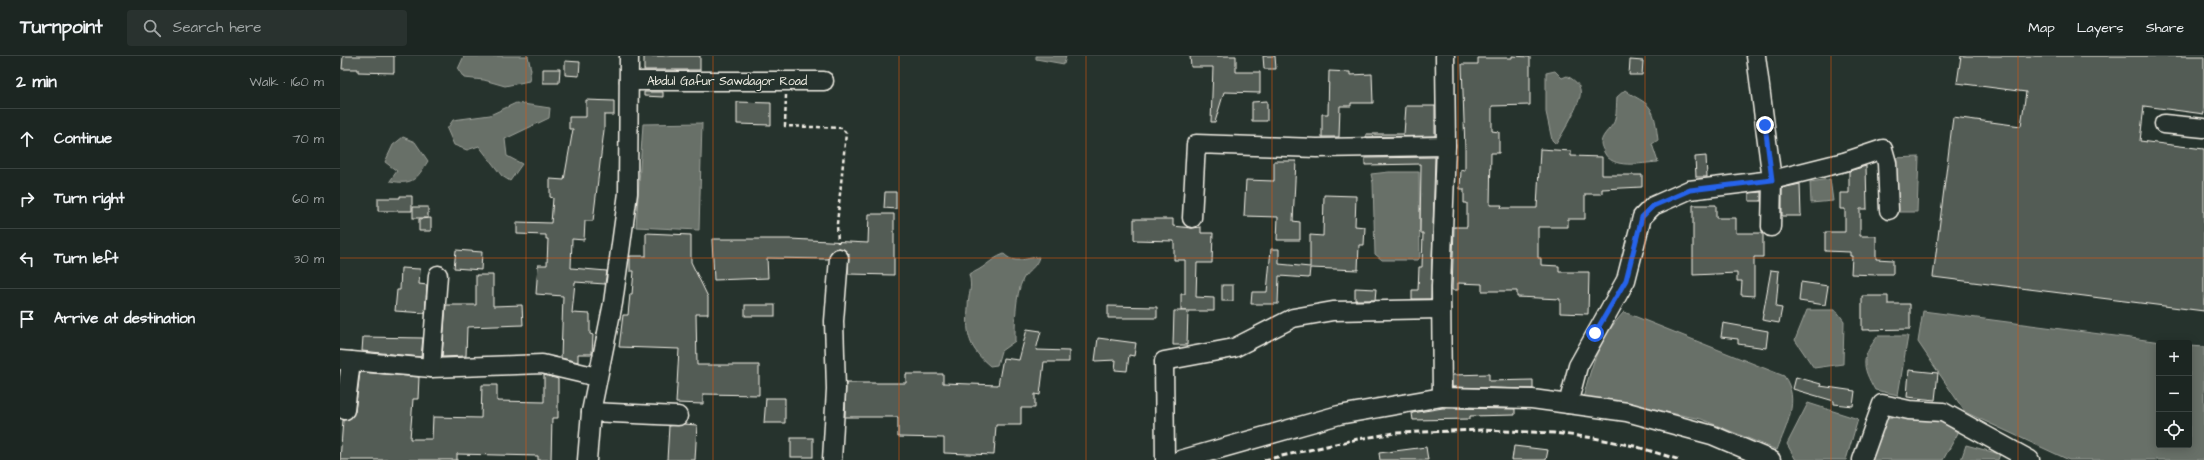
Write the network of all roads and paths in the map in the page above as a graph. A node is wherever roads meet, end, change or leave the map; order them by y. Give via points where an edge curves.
1 (629, 56) edge
2 (1445, 56) edge
3 (1756, 56) edge
4 (786, 80) junction
5 (824, 80) dead end
6 (629, 81) junction
7 (2164, 124) dead end
8 (2204, 128) edge
9 (1446, 146) junction
10 (1772, 180) junction
11 (1889, 210) dead end
12 (1192, 218) dead end
13 (1771, 227) dead end
14 (839, 258) joint
15 (438, 276) dead end
16 (1441, 309) junction
17 (345, 360) edge
18 (431, 368) junction
19 (597, 377) junction
20 (1442, 397) junction
21 (1568, 404) junction
22 (345, 410) dead end
23 (591, 412) junction
24 (678, 416) dead end
25 (588, 460) edge
26 (832, 460) edge
27 (1166, 460) edge
28 (1180, 460) edge
29 (1771, 460) edge
30 (1862, 460) edge
31 (2030, 460) edge

1 - 6 street
2 - 9 street
3 - 10 street
4 - 5 street, Abdul Gafur Sawdagor Road
4 - 6 street, Abdul Gafur Sawdagor Road
4 - 14 path via 785,126 842,128 846,133 837,224
6 - 19 street via 628,193 613,303
7 - 8 street
9 - 12 street via 1317,148 1196,144
9 - 16 street
10 - 11 street via 1844,162 1883,149 1887,163
10 - 13 street
10 - 21 street via 1690,190 1653,206 1642,217 1626,280 1578,366
14 - 26 street via 834,321 836,388
15 - 18 street
16 - 20 street
16 - 27 street via 1333,311 1293,318 1234,348 1164,361
17 - 18 street
17 - 22 street
18 - 19 street via 542,364
19 - 23 street
20 - 21 street via 1532,399
20 - 28 street via 1339,415
21 - 29 street via 1627,412 1705,433
23 - 24 street
23 - 25 street
30 - 31 street via 1882,404 1909,410 1943,412

